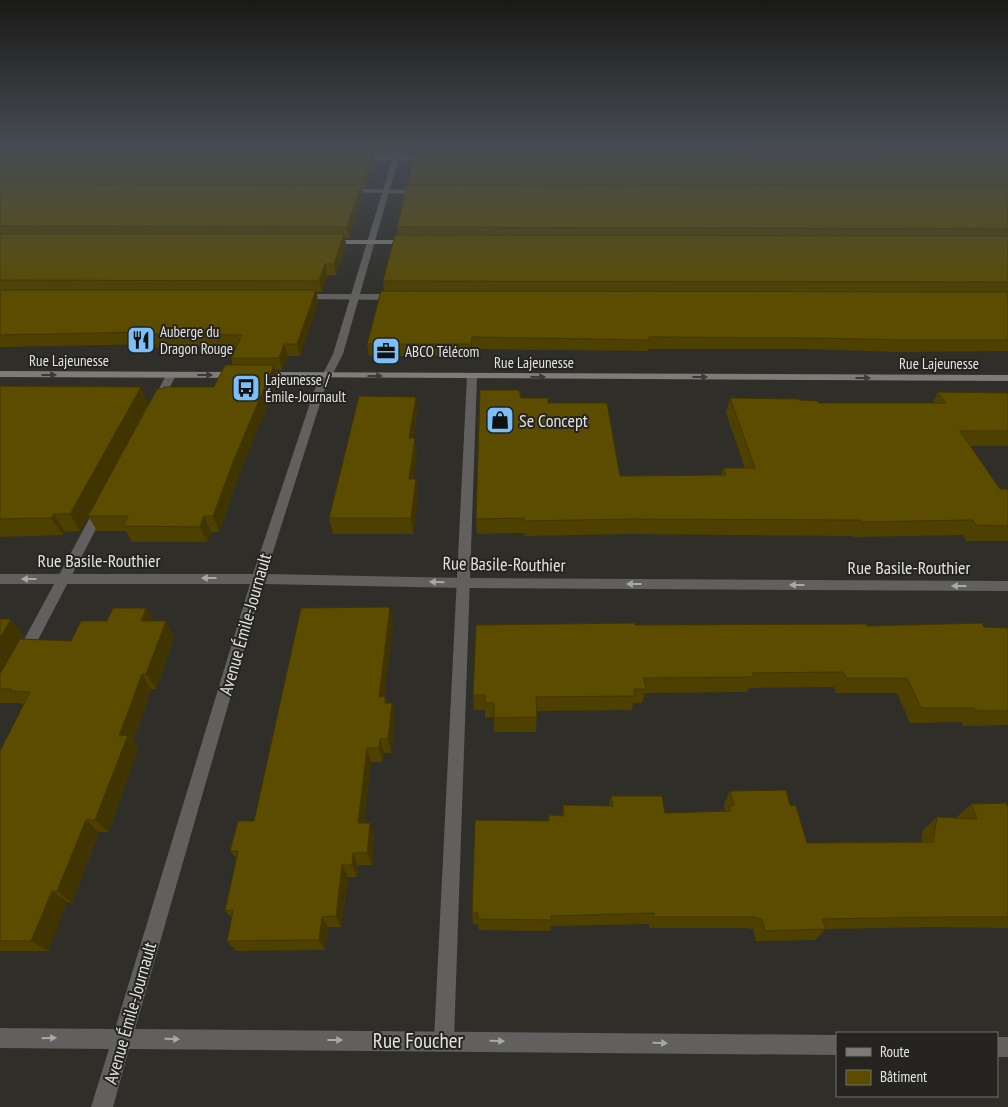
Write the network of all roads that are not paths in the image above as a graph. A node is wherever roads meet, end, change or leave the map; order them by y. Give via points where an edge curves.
1 (383, 198) edge
2 (321, 242) edge
3 (371, 242) junction
4 (419, 242) edge
5 (296, 297) edge
6 (355, 297) junction
7 (409, 297) edge
8 (0, 374) edge
9 (171, 375) junction
10 (327, 376) junction
11 (472, 376) junction
12 (1008, 378) edge
13 (154, 408) edge
14 (108, 496) edge
15 (0, 578) edge
16 (64, 579) junction
17 (258, 579) junction
18 (464, 583) junction
19 (1008, 586) edge
20 (18, 663) edge
21 (0, 1038) edge
22 (124, 1038) junction
23 (444, 1040) junction
24 (836, 1045) edge
25 (102, 1107) edge

1 - 3 street, Avenue Émile-Journault
2 - 3 main road
3 - 4 main road
3 - 6 street, Avenue Émile-Journault
5 - 6 street
6 - 7 street
6 - 10 street, Avenue Émile-Journault via 338,354
8 -> 9 main road, Rue Lajeunesse
9 -> 10 main road, Rue Lajeunesse
9 - 13 street
10 -> 11 main road, Rue Lajeunesse
10 - 17 street, Avenue Émile-Journault via 319,391
11 -> 12 main road, Rue Lajeunesse
11 - 18 street
14 - 16 street
16 -> 15 street, Rue Basile-Routhier
17 -> 16 street, Rue Basile-Routhier
16 - 20 street
18 -> 17 street, Rue Basile-Routhier
17 - 22 street, Avenue Émile-Journault
19 -> 18 street, Rue Basile-Routhier
18 - 23 street
21 -> 22 street, Rue Foucher
22 -> 23 street, Rue Foucher
22 - 25 street, Avenue Émile-Journault
23 -> 24 street, Rue Foucher

